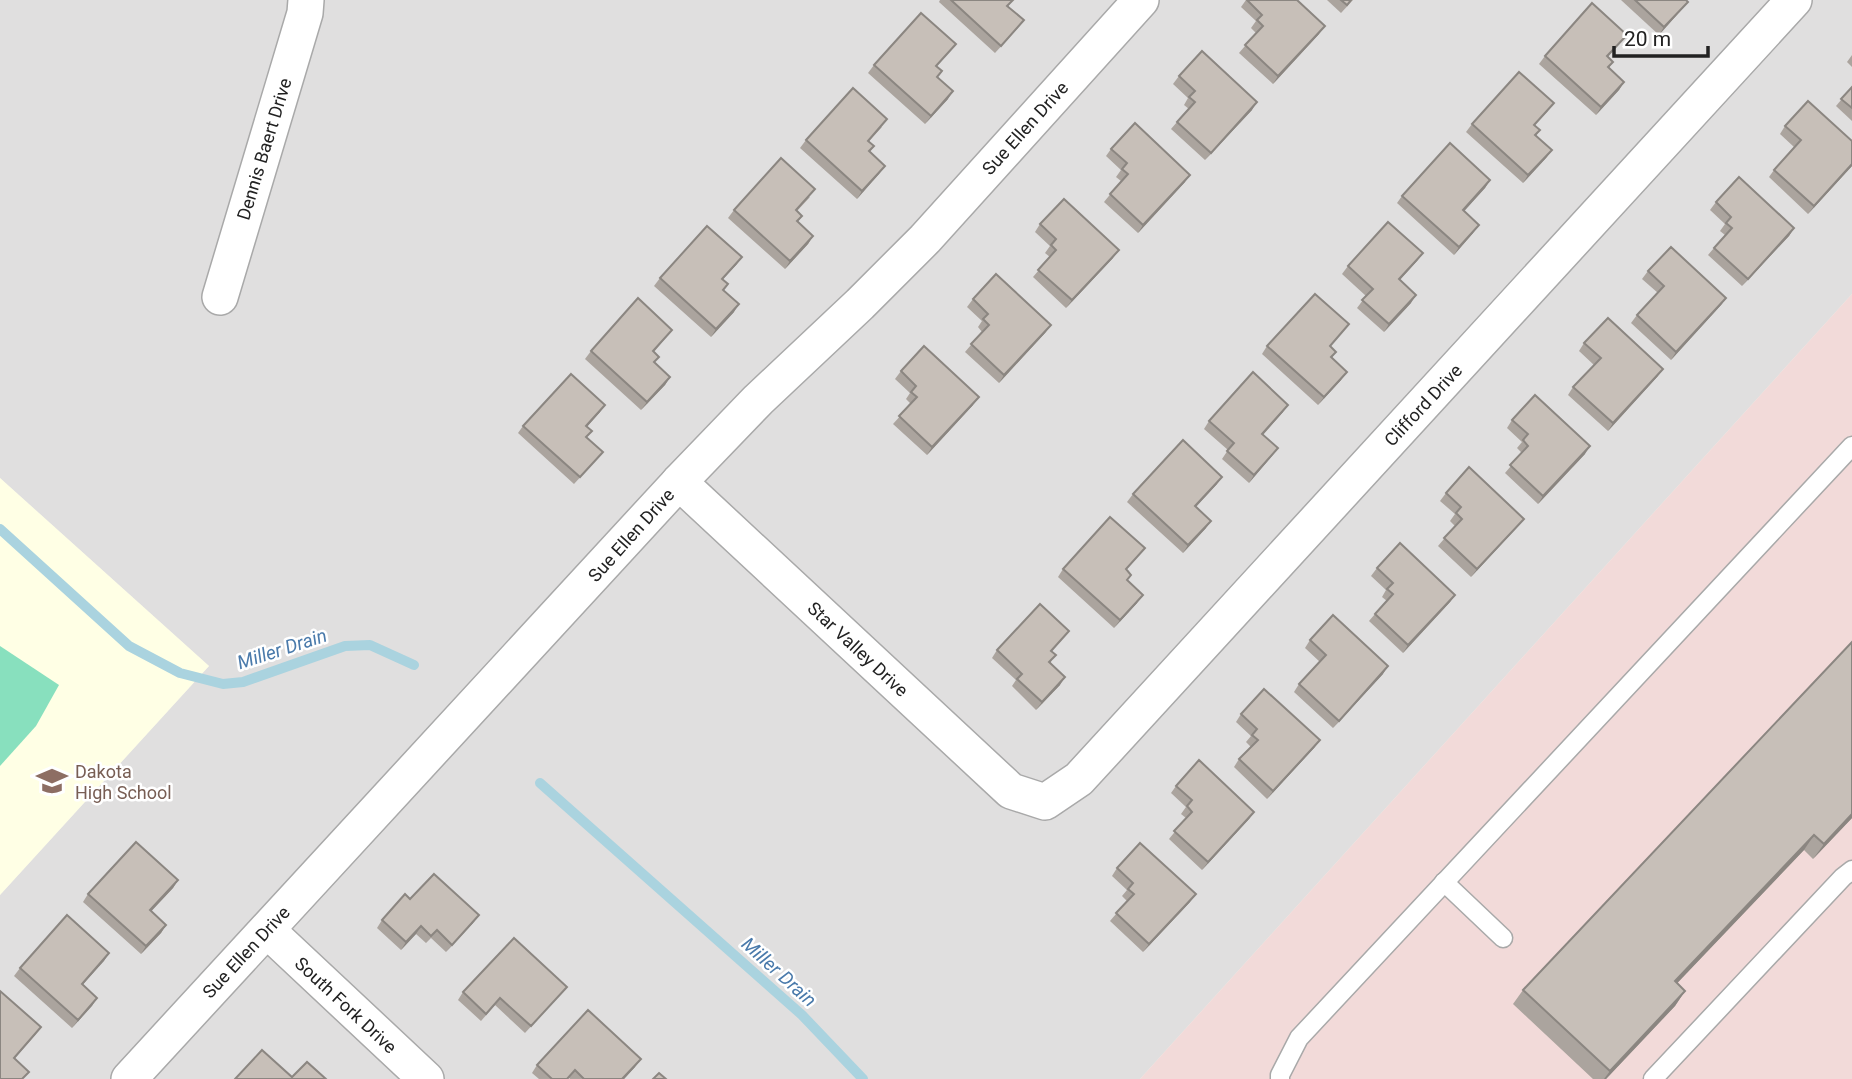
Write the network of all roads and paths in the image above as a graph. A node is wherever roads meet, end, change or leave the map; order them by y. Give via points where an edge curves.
1 (306, 0) edge
2 (1141, 0) edge
3 (1794, 0) edge
4 (220, 297) dead end
5 (1852, 446) edge
6 (679, 482) junction
7 (1045, 802) joint
8 (1849, 877) edge
9 (1444, 883) junction
10 (267, 930) junction
11 (1503, 938) dead end
12 (129, 1079) edge
13 (426, 1079) edge
14 (1280, 1079) edge
15 (1653, 1079) edge

1 - 4 street, Dennis Baert Drive
2 - 6 street, Sue Ellen Drive via 925,239
3 - 7 street, Clifford Drive via 1079,779
5 - 9 lane
6 - 7 street, Star Valley Drive via 1011,791
6 - 10 street, Sue Ellen Drive
8 - 15 lane
9 - 11 lane
9 - 14 lane via 1299,1038
10 - 12 street, Sue Ellen Drive
10 - 13 street, South Fork Drive

